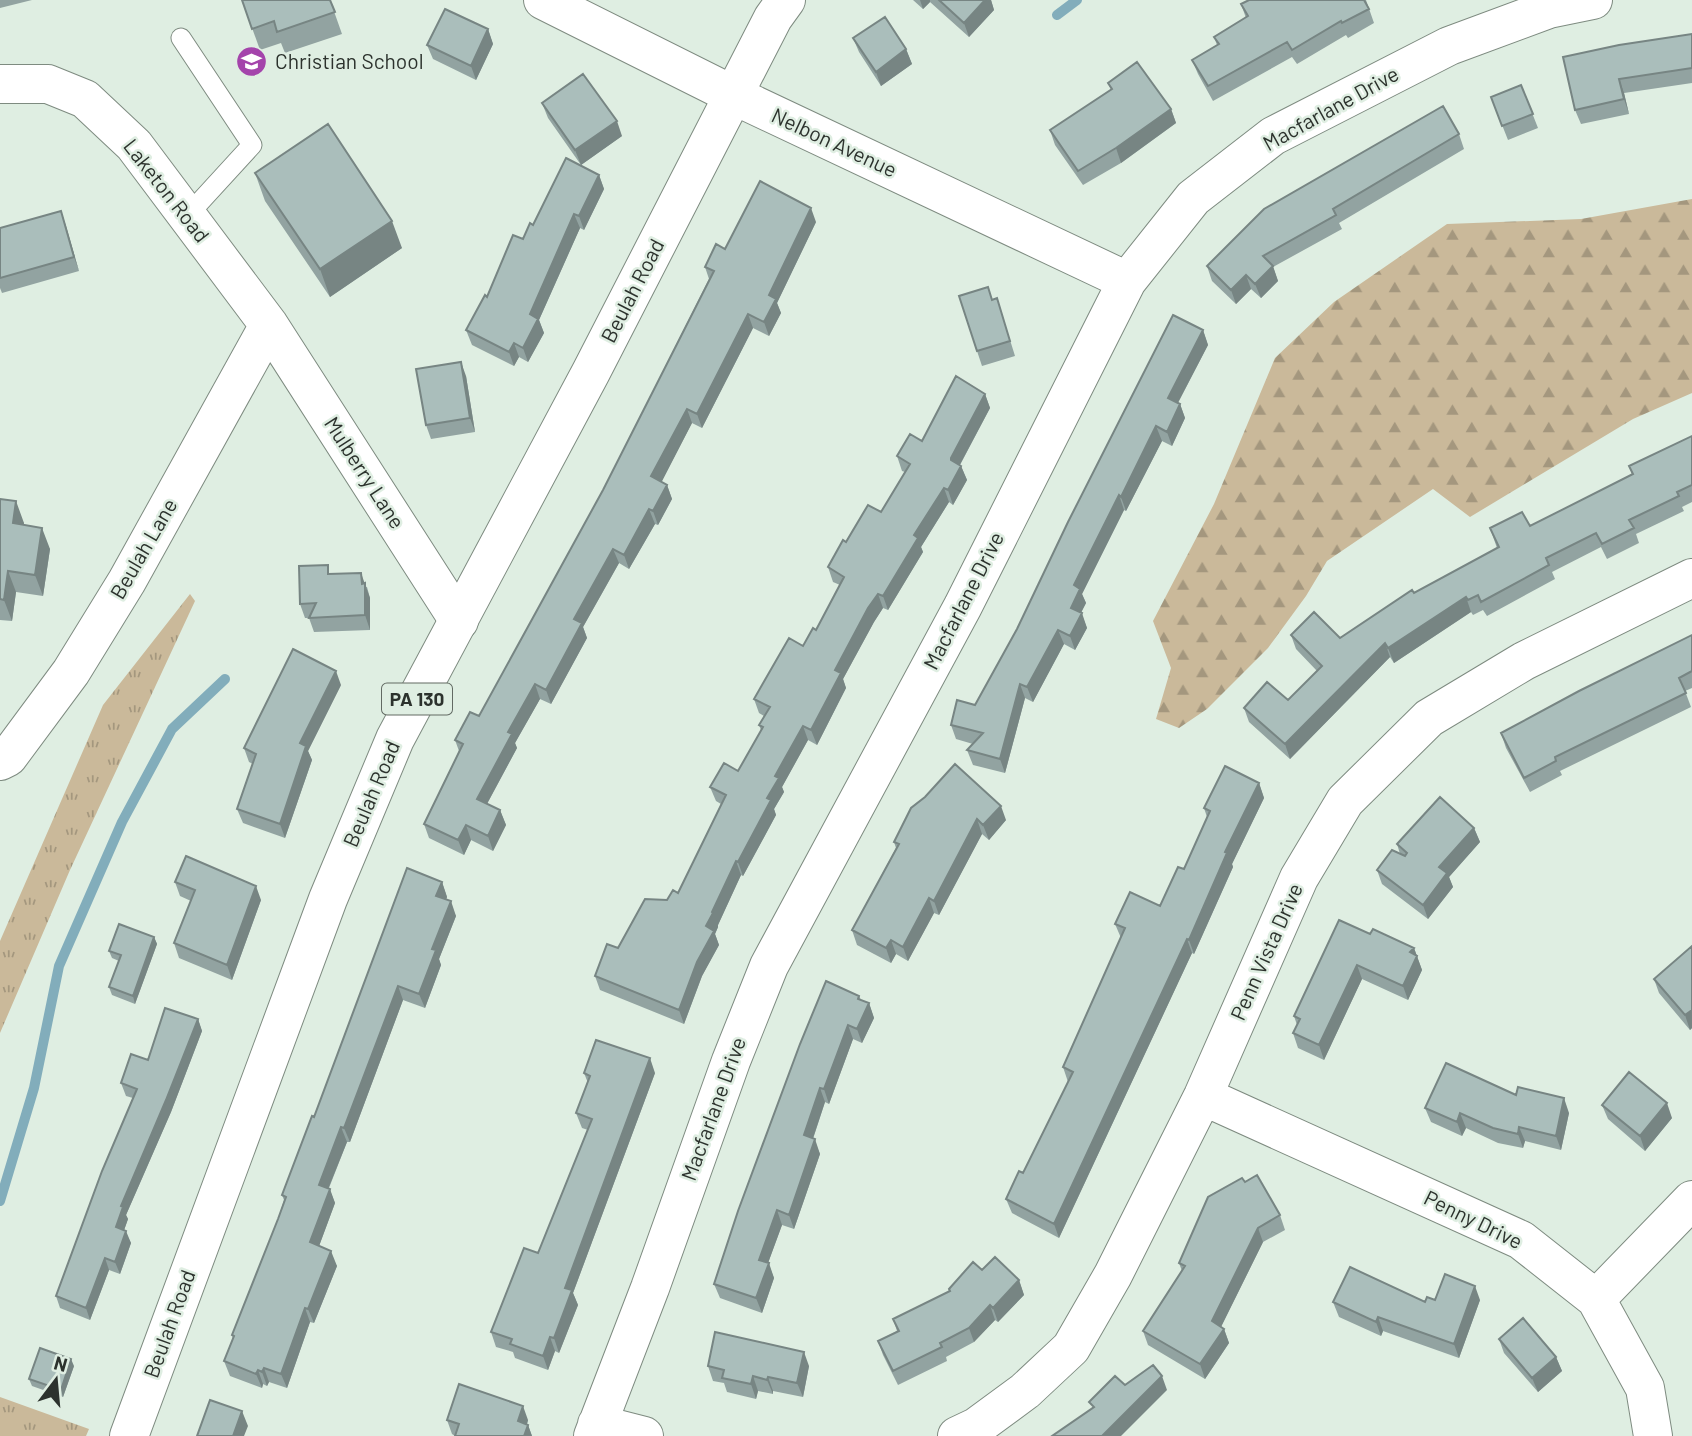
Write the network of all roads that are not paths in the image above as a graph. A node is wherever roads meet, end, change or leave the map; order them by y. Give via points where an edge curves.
1 (543, 0) edge
2 (786, 0) edge
3 (1593, 0) edge
4 (181, 38) dead end
5 (0, 84) edge
6 (733, 95) junction
7 (187, 216) junction
8 (1127, 281) junction
9 (269, 325) junction
10 (1692, 578) edge
11 (459, 621) junction
12 (0, 761) edge
13 (1203, 1096) junction
14 (1692, 1200) edge
15 (1596, 1299) junction
16 (595, 1430) edge
17 (130, 1436) edge
18 (644, 1436) edge
19 (957, 1436) edge
20 (1653, 1436) edge

1 - 6 street, Nelbon Avenue
2 - 6 street, Beulah Road / PA 130
3 - 8 street, Macfarlane Drive via 1549,9 1449,46 1273,136 1193,198
4 - 7 lane via 252,145
5 - 7 street, Laketon Road via 48,84 85,99 134,145
6 - 8 street, Nelbon Avenue
6 - 11 street, Beulah Road / PA 130
7 - 9 street, Laketon Road
8 - 16 street, Macfarlane Drive via 963,606 769,966
9 - 11 street, Mulberry Lane
9 - 12 street, Beulah Lane via 78,661 8,757
10 - 13 street, Penn Vista Drive via 1524,661 1429,718 1345,801 1299,878
11 - 17 street, Beulah Road / PA 130 via 395,739 328,899
13 - 15 street, Penny Drive via 1521,1240
13 - 19 street, Penn Vista Drive via 1071,1348 1025,1391
14 - 15 street
15 - 20 street, Penny Drive via 1645,1388
16 - 18 street

